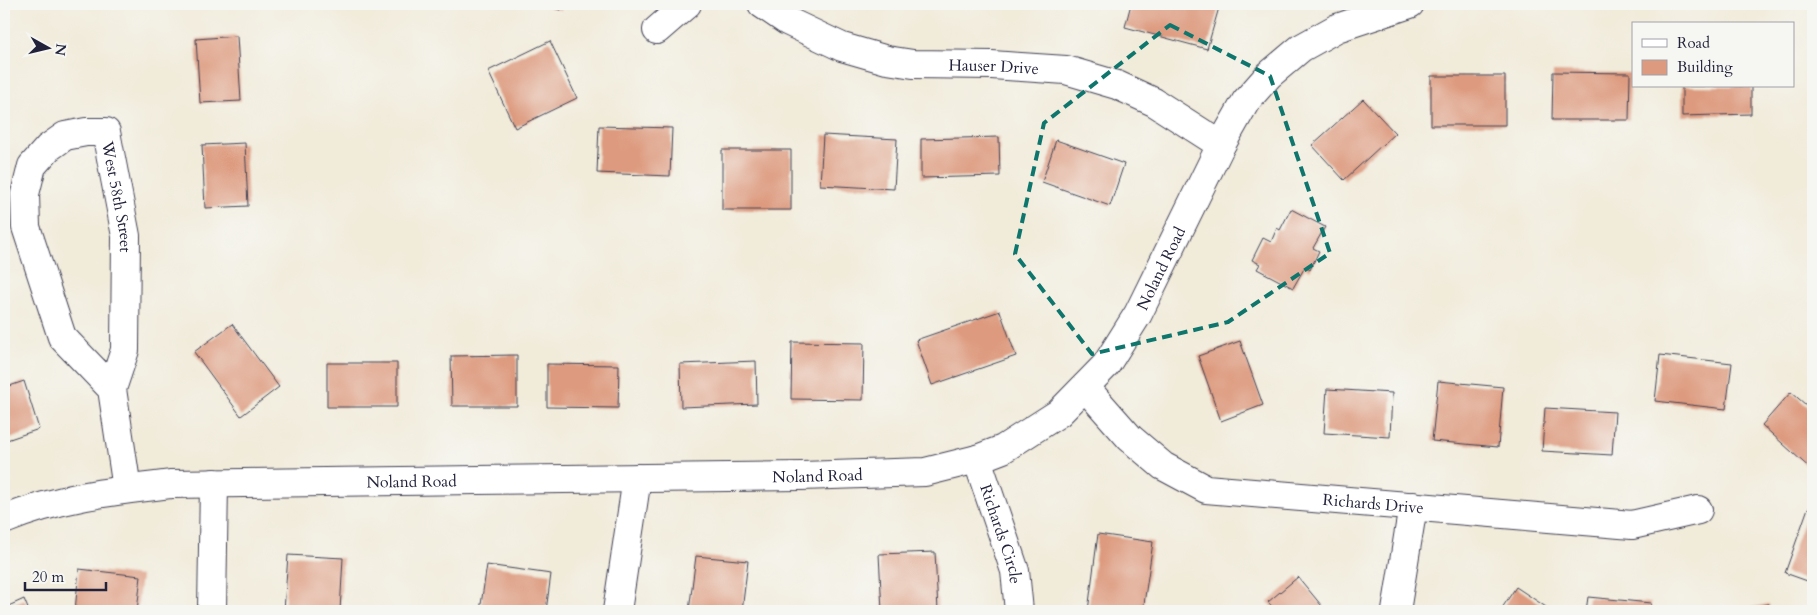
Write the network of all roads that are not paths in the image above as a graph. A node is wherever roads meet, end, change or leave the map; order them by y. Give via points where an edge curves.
1 (687, 4) edge
2 (762, 4) edge
3 (1410, 4) edge
4 (657, 30) dead end
5 (1220, 144) junction
6 (1085, 387) junction
7 (112, 389) junction
8 (977, 459) junction
9 (637, 478) junction
10 (214, 483) junction
11 (127, 489) junction
12 (1413, 506) junction
13 (1698, 510) dead end
14 (4, 520) edge
15 (212, 611) edge
16 (617, 611) edge
17 (1019, 611) edge
18 (1396, 611) edge

1 - 4 street
2 - 5 street, Hauser Drive via 787,21 842,47 887,60 913,64 1066,70 1117,85 1154,102
3 - 5 street, Noland Road via 1337,28 1301,48 1269,74 1246,101
5 - 6 street, Noland Road via 1138,314 1106,365
6 - 8 street, Noland Road via 1059,414 1026,436
6 - 12 street, Richards Drive via 1130,438 1163,466 1206,489
7 - 7 street, West 58th Street via 126,350 126,236 106,132 86,132 65,136 48,148 32,166 25,194 26,227 62,337
7 - 11 street, West 58th Street
8 - 9 street, Noland Road via 925,472
8 - 17 street, Richards Circle via 1015,571
9 - 10 street, Noland Road
9 - 16 street
10 - 11 street, Noland Road
10 - 15 street
11 - 14 street, Noland Road via 68,498
12 - 13 street, Richards Drive via 1632,525
12 - 18 street

